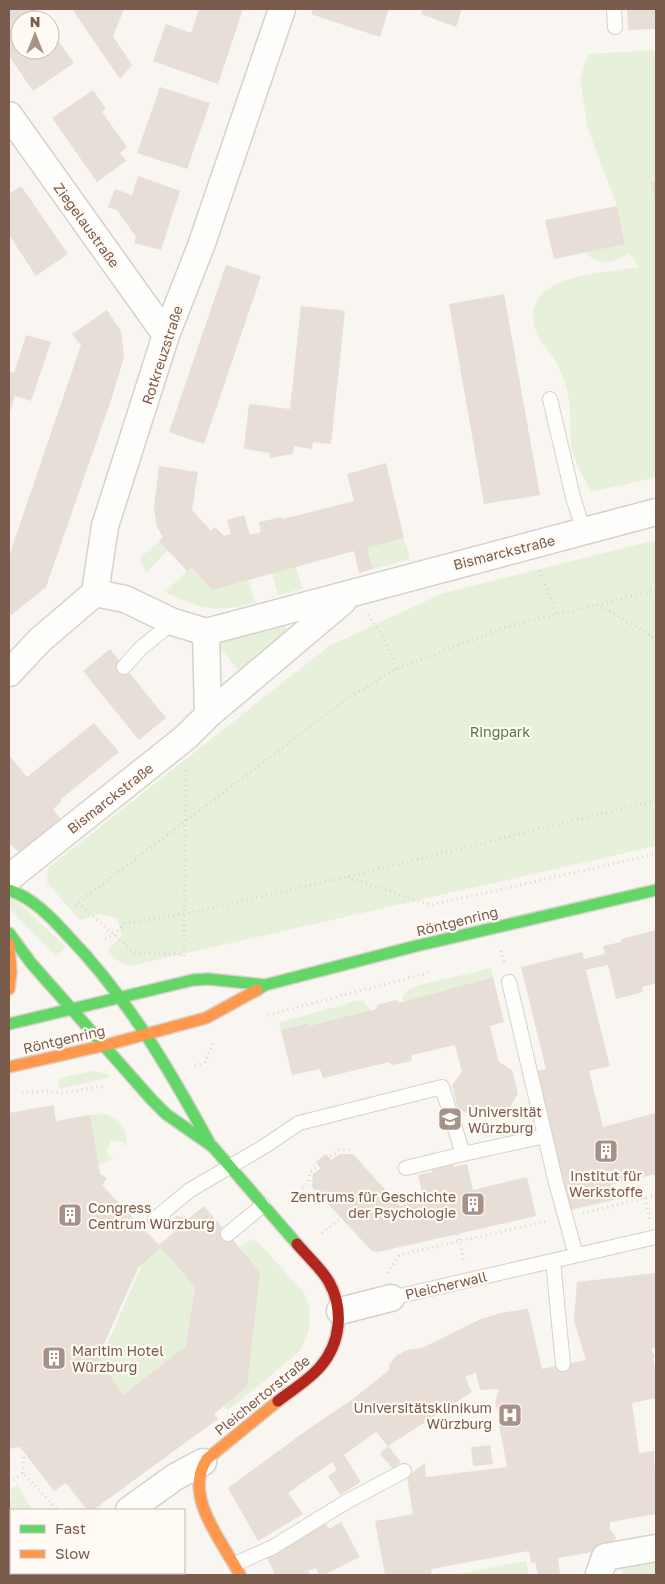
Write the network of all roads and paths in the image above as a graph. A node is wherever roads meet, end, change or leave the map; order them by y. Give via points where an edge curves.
1 (282, 9) edge
2 (614, 9) edge
3 (615, 28) dead end
4 (11, 122) edge
5 (166, 334) junction
6 (550, 399) dead end
7 (656, 512) edge
8 (584, 532) junction
9 (532, 546) junction
10 (656, 590) edge
11 (95, 593) junction
12 (352, 593) junction
13 (600, 606) junction
14 (287, 610) junction
15 (556, 614) junction
16 (172, 622) junction
17 (306, 631) junction
18 (206, 632) junction
19 (656, 639) edge
20 (124, 667) dead end
21 (396, 670) junction
22 (9, 673) edge
23 (208, 715) junction
24 (186, 737) junction
25 (656, 800) edge
26 (186, 822) junction
27 (656, 854) edge
28 (347, 877) junction
29 (9, 878) edge
30 (9, 890) edge
31 (656, 890) edge
32 (184, 914) junction
33 (9, 933) edge
34 (114, 935) junction
35 (9, 944) edge
36 (512, 950) dead end
37 (492, 955) dead end
38 (436, 970) dead end
39 (509, 982) dead end
40 (266, 985) junction
41 (9, 989) edge
42 (120, 996) junction
43 (72, 1007) junction
44 (266, 1016) dead end
45 (9, 1024) edge
46 (146, 1034) junction
47 (106, 1045) junction
48 (9, 1066) edge
49 (545, 1136) junction
50 (212, 1148) junction
51 (351, 1150) dead end
52 (463, 1154) junction
53 (230, 1167) junction
54 (406, 1168) dead end
55 (309, 1182) dead end
56 (656, 1196) edge
57 (263, 1205) junction
58 (581, 1214) dead end
59 (341, 1218) dead end
60 (154, 1219) dead end
61 (550, 1221) dead end
62 (336, 1222) dead end
63 (228, 1234) dead end
64 (458, 1234) dead end
65 (656, 1237) edge
66 (459, 1241) junction
67 (434, 1246) dead end
68 (576, 1255) junction
69 (553, 1261) junction
70 (391, 1298) joint
71 (340, 1312) junction
72 (564, 1364) dead end
73 (24, 1453) dead end
74 (203, 1462) junction
75 (404, 1471) dead end
76 (23, 1472) junction
77 (9, 1483) edge
78 (99, 1506) dead end
79 (57, 1509) edge
80 (101, 1509) edge
81 (130, 1509) edge
82 (656, 1548) edge
83 (237, 1570) edge
84 (596, 1575) edge

1 - 5 street, Rotkreuzstraße via 201,246
2 - 3 lane
4 - 5 street, Ziegelaustraße
5 - 11 street, Rotkreuzstraße via 105,526
6 - 8 lane
7 - 8 street, Bismarckstraße
8 - 9 street, Bismarckstraße
9 - 12 street, Bismarckstraße
9 - 15 path
10 - 13 path
11 - 16 street via 125,599
11 - 22 street via 40,640
12 - 14 street, Bismarckstraße
12 - 17 street, Bismarckstraße
12 - 21 path via 386,641
13 - 15 path
13 - 19 path
14 - 17 street via 295,623
14 - 18 street, Bismarckstraße
15 - 21 path via 506,627
16 - 18 street
16 - 20 lane via 140,648
17 - 23 street, Bismarckstraße
18 - 23 street
21 - 26 path via 348,698
23 - 24 street, Bismarckstraße
24 - 26 path
24 - 29 street, Bismarckstraße
25 - 28 path
26 - 32 path
26 - 34 path via 78,903
27 - 28 path via 431,905
28 - 32 path
30 - 42 main road, Pleichertorstraße via 29,900 53,921 96,965
31 - 40 main road, Röntgenring
32 - 34 path via 125,923
32 - 34 path via 183,954 135,953
33 - 43 main road, Pleichertorstraße via 31,963
35 - 41 main road
36 - 37 path
38 - 44 path
39 - 49 lane
40 - 42 main road, Röntgenring via 193,980
40 - 46 main road, Röntgenring via 206,1018
42 - 43 main road, Röntgenring
42 - 46 main road, Pleichertorstraße
43 - 45 main road, Röntgenring
43 - 47 main road, Pleichertorstraße
46 - 47 main road, Röntgenring
46 - 50 main road, Pleichertorstraße via 179,1086
47 - 48 main road, Röntgenring
47 - 50 main road, Pleichertorstraße via 166,1114
49 - 52 lane
49 - 68 lane
50 - 53 main road, Pleichertorstraße
51 - 55 path via 339,1150 310,1172
52 - 53 lane via 442,1087 298,1123
52 - 54 lane
53 - 57 main road, Pleichertorstraße
53 - 60 lane via 190,1190
56 - 58 path
57 - 63 lane
57 - 71 main road, Pleichertorstraße via 328,1280
59 - 62 path
61 - 66 path
64 - 66 path
65 - 68 lane, Pleicherwall
66 - 67 path
68 - 69 lane, Pleicherwall
69 - 70 lane, Pleicherwall
69 - 72 lane
70 - 71 street, Pleicherwall
71 - 74 main road, Pleichertorstraße via 336,1340 320,1368
73 - 76 path
74 - 81 street via 175,1477
74 - 83 main road via 197,1481 201,1503
75 - 83 lane via 346,1502
76 - 77 path
76 - 79 path
78 - 80 path
82 - 84 street via 604,1557

